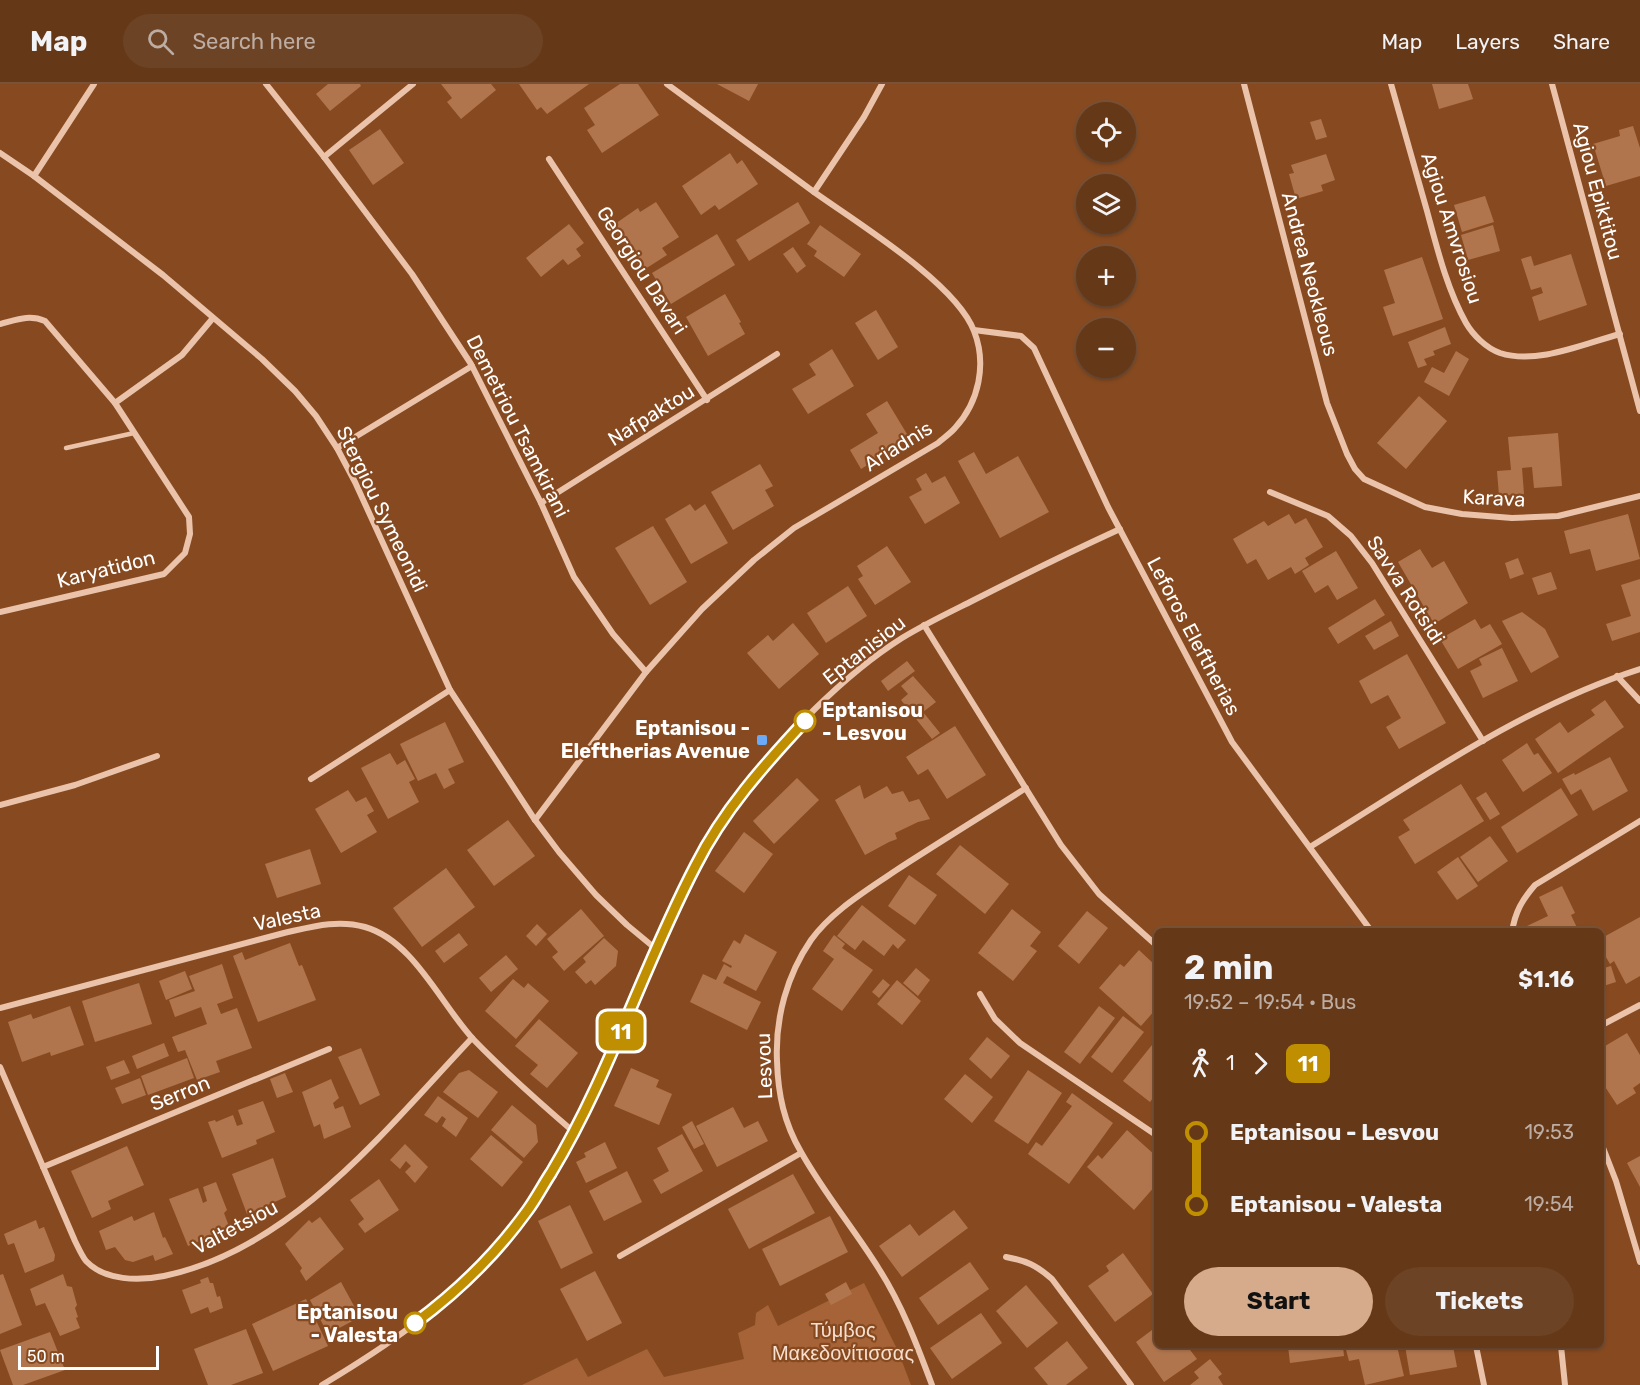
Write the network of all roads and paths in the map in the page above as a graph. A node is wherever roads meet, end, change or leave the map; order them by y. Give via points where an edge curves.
1 (94, 84) edge
2 (266, 84) edge
3 (413, 84) edge
4 (667, 84) edge
5 (882, 84) edge
6 (1244, 84) edge
7 (1391, 84) edge
8 (1552, 84) edge
9 (0, 153) edge
10 (324, 157) junction
11 (549, 159) dead end
12 (34, 176) junction
13 (814, 192) junction
14 (213, 318) junction
15 (0, 324) edge
16 (974, 330) junction
17 (1620, 334) junction
18 (777, 354) dead end
19 (472, 365) junction
20 (707, 400) junction
21 (115, 403) junction
22 (1640, 411) edge
23 (134, 433) junction
24 (66, 448) dead end
25 (337, 448) junction
26 (1355, 469) joint
27 (1270, 492) dead end
28 (1640, 495) edge
29 (541, 503) junction
30 (1120, 529) junction
31 (0, 612) edge
32 (924, 625) junction
33 (1640, 669) edge
34 (646, 672) junction
35 (1617, 676) junction
36 (450, 690) junction
37 (1640, 701) edge
38 (1483, 741) junction
39 (157, 756) dead end
40 (311, 779) dead end
41 (1026, 788) junction
42 (0, 805) edge
43 (535, 820) junction
44 (1640, 821) edge
45 (1310, 848) junction
46 (1369, 928) edge
47 (1513, 928) edge
48 (1154, 943) edge
49 (656, 949) junction
50 (980, 994) dead end
51 (1640, 1005) edge
52 (0, 1008) edge
53 (1604, 1024) edge
54 (472, 1038) junction
55 (329, 1049) dead end
56 (0, 1067) edge
57 (575, 1132) junction
58 (1154, 1134) edge
59 (1604, 1150) edge
60 (801, 1153) junction
61 (43, 1167) junction
62 (620, 1256) dead end
63 (1006, 1257) dead end
64 (1640, 1262) edge
65 (1476, 1348) edge
66 (1561, 1348) edge
67 (322, 1385) edge
68 (932, 1385) edge
69 (1131, 1385) edge
70 (1484, 1385) edge
71 (1565, 1385) edge

1 - 12 street
2 - 10 street, Demetriou Tsamkirani
3 - 10 street
4 - 13 street, Ariadnis
5 - 13 street
6 - 26 street, Andrea Neokleous via 1327,403
7 - 17 street, Agiou Amvrosiou via 1448,281 1466,324 1479,340 1498,352 1521,357 1549,354
8 - 17 street, Agiou Epiktitou
9 - 12 street, Stergiou Symeonidi
10 - 19 street, Demetriou Tsamkirani via 412,274
11 - 20 street, Georgiou Davari
12 - 14 street, Stergiou Symeonidi
13 - 16 street, Ariadnis via 938,285 965,313
14 - 21 street via 182,355
14 - 25 street, Stergiou Symeonidi via 295,391
15 - 21 street, Karyatidon via 25,317 45,321
16 - 30 street, Leforos Eleftherias via 1021,336 1034,348
16 - 34 street, Ariadnis via 981,375 976,393 956,428 938,443 794,528 702,609
17 - 22 street, Agiou Epiktitou
18 - 20 street, Nafpaktou
19 - 25 street
19 - 29 street, Demetriou Tsamkirani
20 - 29 street, Nafpaktou
21 - 23 street, Karyatidon
23 - 24 lane
23 - 31 street, Karyatidon via 189,517 185,554 164,574
25 - 36 street, Stergiou Symeonidi
26 - 28 street, Karava via 1364,479 1425,507 1461,514 1558,516
27 - 38 street, Savva Rotsidi via 1328,516 1351,536 1372,562
29 - 34 street, Demetriou Tsamkirani via 574,577 613,634
30 - 32 street, Eptanisiou
30 - 45 street, Leforos Eleftherias via 1232,742
32 - 41 street
32 - 49 street, Eptanisiou via 840,687 740,795 696,863
33 - 35 street
34 - 43 street, Ariadnis
35 - 37 street
35 - 38 street
36 - 40 street
36 - 43 street, Stergiou Symeonidi
38 - 45 street
39 - 42 street via 75,785
41 - 48 street via 1061,845 1099,894
41 - 60 street, Lesvou via 862,894 828,921 812,940 787,987 776,1044 782,1109
43 - 49 street, Stergiou Symeonidi via 596,895
44 - 47 street via 1535,885 1515,915
45 - 46 street, Leforos Eleftherias
49 - 57 street, Eptanisiou
50 - 58 street via 994,1019 1020,1042
51 - 53 street
52 - 54 street, Valesta via 284,933 325,924 347,924 366,927 398,946
54 - 57 street, Valesta via 526,1092
54 - 61 street, Valtetsiou via 335,1180 291,1216 257,1239 180,1273 129,1279 105,1274 87,1261
55 - 61 street, Serron
56 - 61 street, Valtetsiou
57 - 67 street, Eptanisiou via 528,1211 469,1277 375,1353
59 - 64 street
60 - 62 street
60 - 68 street, Lesvou via 880,1270 904,1314
63 - 69 street via 1027,1261 1052,1279
65 - 70 street
66 - 71 street

